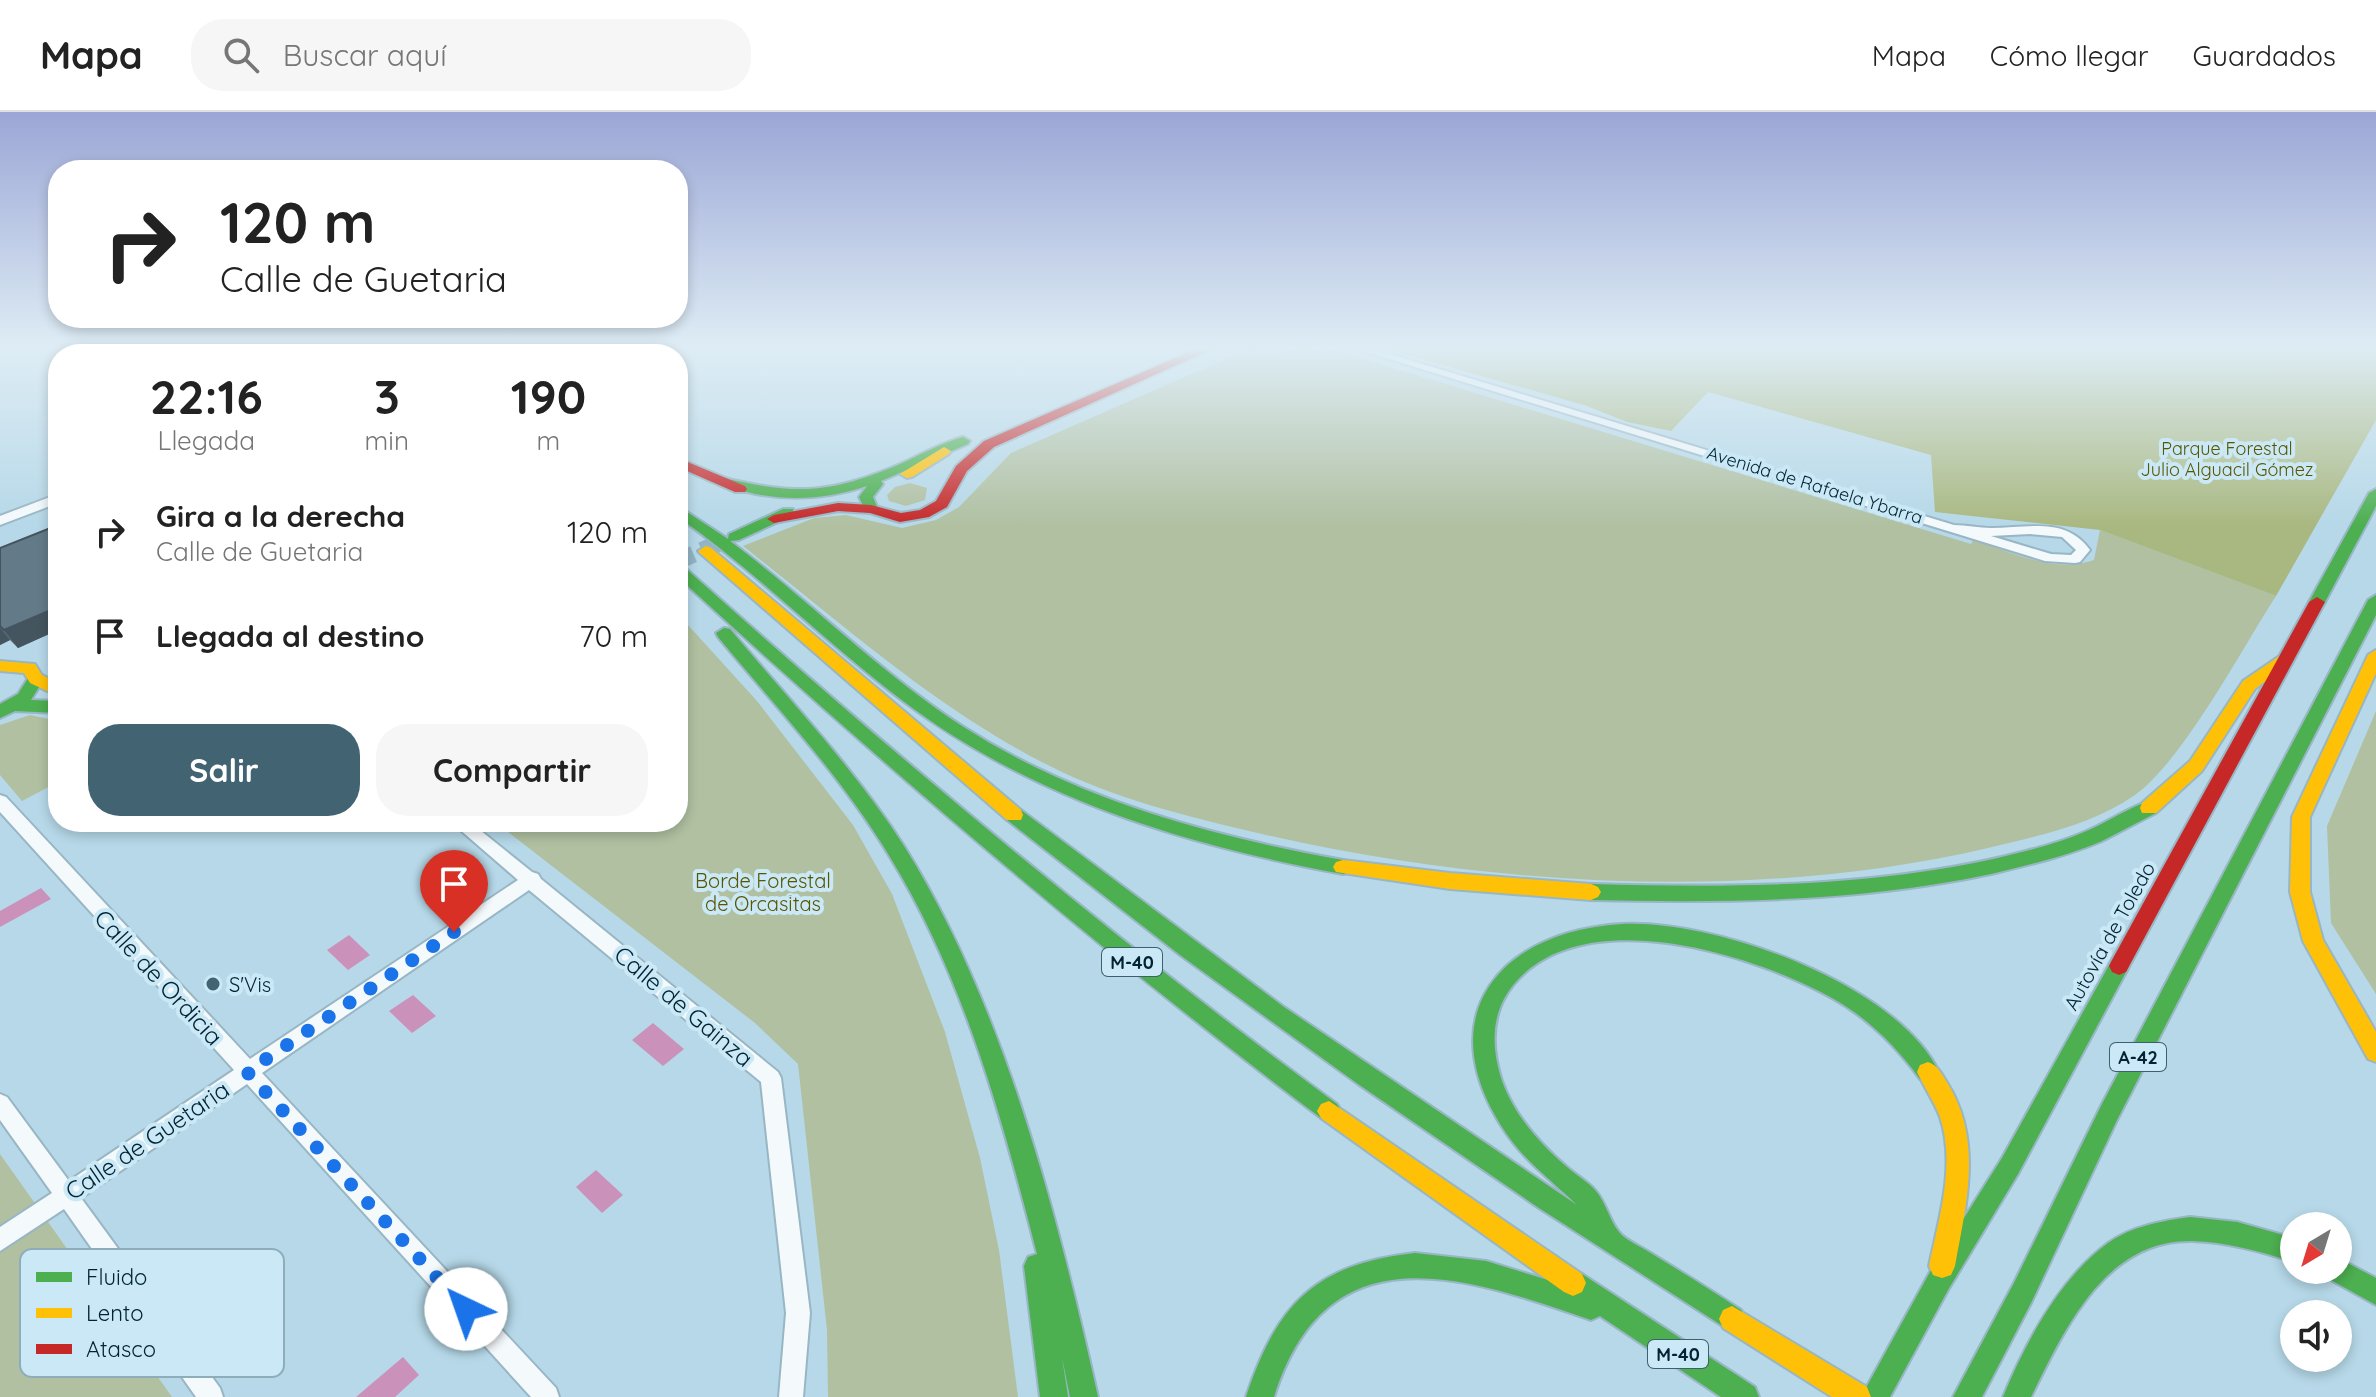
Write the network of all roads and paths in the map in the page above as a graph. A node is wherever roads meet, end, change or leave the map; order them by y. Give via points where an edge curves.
1 (1046, 406) edge
2 (1076, 406) edge
3 (1551, 406) edge
4 (963, 441) junction
5 (688, 466) edge
6 (907, 474) junction
7 (724, 482) junction
8 (876, 484) junction
9 (947, 491) junction
10 (2376, 493) edge
11 (823, 499) junction
12 (48, 502) edge
13 (871, 509) junction
14 (688, 517) edge
15 (774, 519) junction
16 (0, 521) edge
17 (1956, 528) junction
18 (688, 535) edge
19 (734, 537) tunnel mouth
20 (688, 578) edge
21 (688, 588) edge
22 (2376, 600) edge
23 (2376, 655) edge
24 (2284, 658) junction
25 (0, 666) edge
26 (36, 679) junction
27 (48, 685) edge
28 (48, 707) edge
29 (8, 708) edge
30 (0, 801) edge
31 (472, 832) edge
32 (532, 879) junction
33 (2376, 1052) edge
34 (247, 1072) junction
35 (0, 1103) edge
36 (1021, 1150) junction
37 (67, 1194) junction
38 (0, 1240) edge
39 (1610, 1240) junction
40 (2280, 1246) edge
41 (106, 1249) edge
42 (2352, 1278) edge
43 (1939, 1281) junction
44 (2376, 1292) edge
45 (1617, 1316) junction
46 (1908, 1338) junction
47 (197, 1377) edge
48 (1742, 1395) edge
49 (211, 1397) edge
50 (547, 1397) edge
51 (791, 1397) edge
52 (1054, 1397) edge
53 (1084, 1397) edge
54 (1260, 1397) edge
55 (1857, 1397) edge
56 (1865, 1397) edge
57 (1875, 1397) edge
58 (1967, 1397) edge
59 (2017, 1397) edge

1 - 4 main road
2 - 9 main road via 989,444 961,469
3 - 17 street, Avenida de Rafaela Ybarra
4 - 6 main road
4 - 7 main road via 822,493 771,493
5 - 7 main road
6 - 8 main road
6 - 9 main road via 936,478
7 - 11 main road via 771,499
8 - 11 main road
8 - 13 main road via 866,497
9 - 13 main road via 934,510 912,517 888,517
10 - 24 main road, Autovía de Toledo / A-42
11 - 15 main road
12 - 16 street
13 - 15 main road via 824,508
14 - 24 main road via 938,717 1053,782 1117,811 1208,840 1328,865 1471,885 1652,895 1775,892 1916,878 2037,853 2138,815 2176,787 2208,751 2250,684
15 - 19 main road
17 - 17 street, Avenida de Rafaela Ybarra via 2050,558 2075,559 2083,550 2054,531
18 - 39 main road, M-40 via 988,794 1158,927 1337,1057
20 - 45 main road, M-40 via 951,814 1124,956
21 - 36 main road via 836,766 893,847 967,987 999,1070
22 - 58 main road, A-42
23 - 33 main road via 2301,817 2300,892 2313,941
24 - 43 main road, Autovía de Toledo / A-42 via 2010,1166
25 - 26 main road via 24,666
26 - 27 main road
26 - 29 main road
28 - 29 main road
30 - 34 street, Calle de Ordicia
31 - 32 street, Calle de Gainza
32 - 34 street, Calle de Guetaria
32 - 51 street, Calle de Gainza via 771,1078 798,1313
34 - 37 street, Calle de Guetaria
34 - 50 street, Calle de Ordicia
35 - 37 street
36 - 52 main road
36 - 53 main road
37 - 38 street, Calle de Guetaria
37 - 41 street
39 - 43 main road via 1590,1201 1513,1127 1492,1090 1482,1040 1487,1012 1501,983 1529,956 1573,940 1640,932 1694,940 1797,971 1859,1003 1908,1045 1946,1098 1961,1164
39 - 55 main road, M-40
40 - 59 main road via 2204,1231 2169,1234 2104,1258 2056,1317
42 - 44 main road
43 - 46 main road, Autovía de Toledo / A-42
45 - 48 main road, M-40
45 - 54 main road via 1500,1278 1433,1265 1390,1268 1312,1301 1283,1335
46 - 56 main road
46 - 57 main road, Autovía de Toledo / A-42
47 - 49 street

